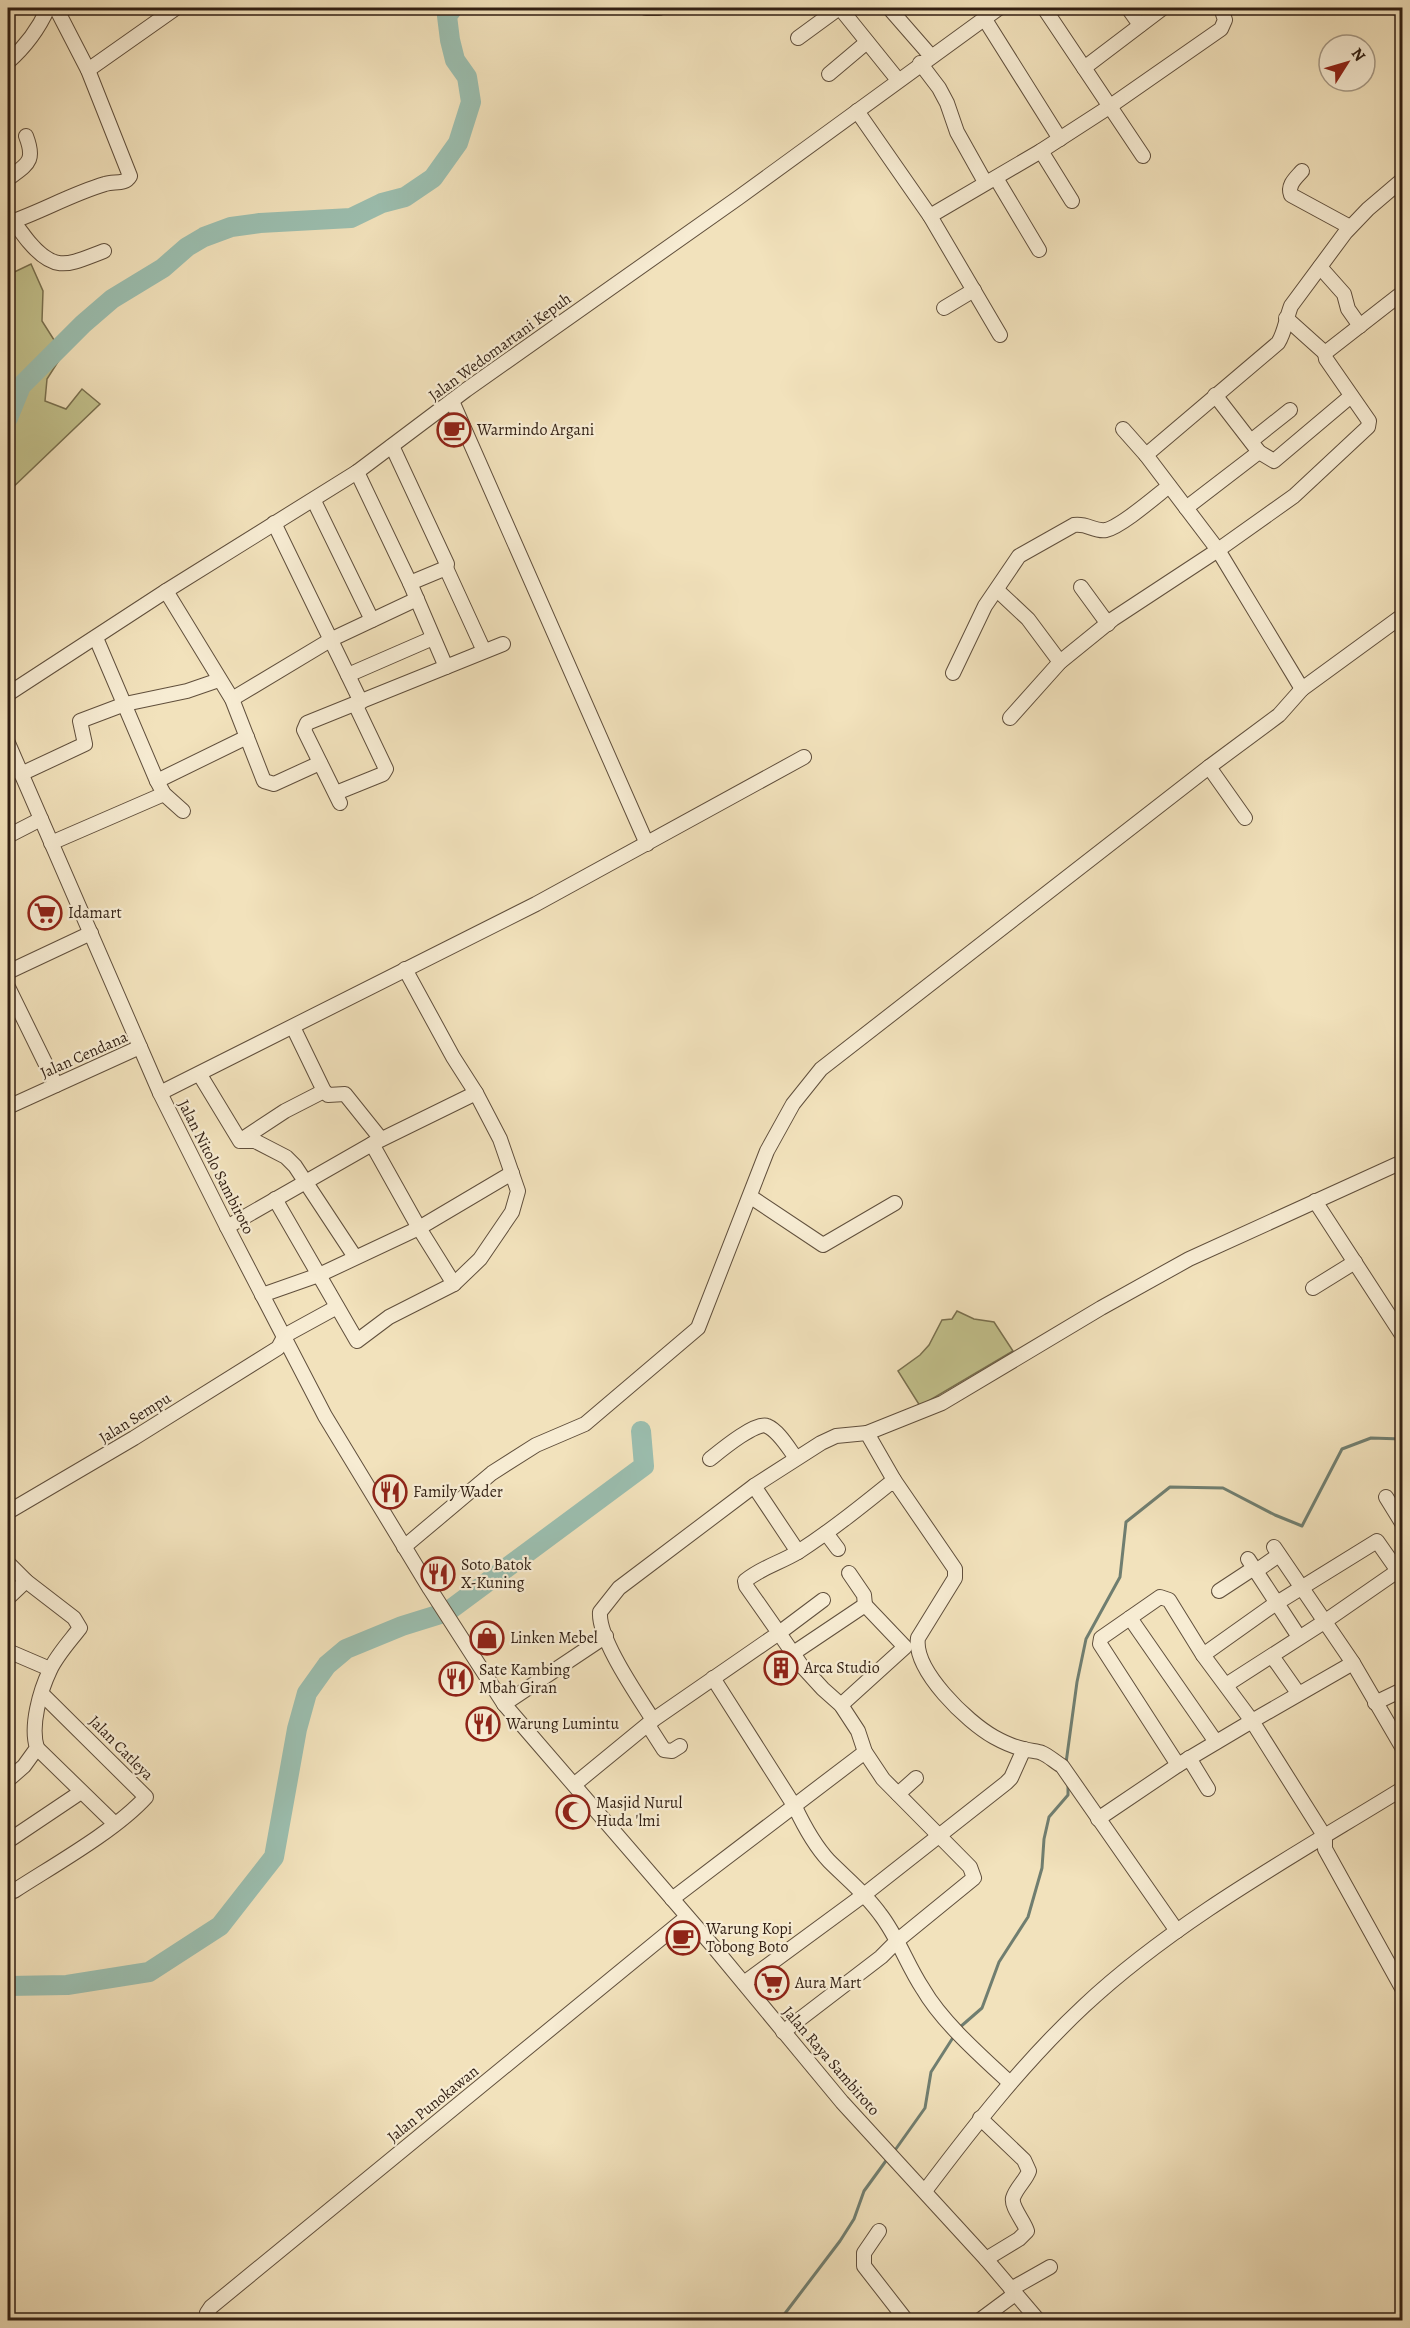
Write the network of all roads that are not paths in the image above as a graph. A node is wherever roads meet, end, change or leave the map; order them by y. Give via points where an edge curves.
1 (48, 8) edge
2 (56, 8) edge
3 (176, 8) edge
4 (646, 8) edge
5 (658, 8) edge
6 (840, 8) edge
7 (889, 8) edge
8 (999, 8) edge
9 (1044, 8) edge
10 (1128, 8) edge
11 (1163, 8) edge
12 (1221, 8) edge
13 (984, 18) junction
14 (1140, 25) junction
15 (798, 38) dead end
16 (867, 42) junction
17 (925, 59) junction
18 (8, 62) edge
19 (1084, 68) junction
20 (88, 70) junction
21 (829, 74) dead end
22 (898, 80) junction
23 (1109, 107) junction
24 (857, 111) junction
25 (26, 136) dead end
26 (1060, 139) junction
27 (1041, 151) junction
28 (1143, 156) dead end
29 (1302, 171) dead end
30 (8, 179) edge
31 (991, 180) junction
32 (1402, 180) edge
33 (1072, 201) dead end
34 (930, 216) junction
35 (9, 221) edge
36 (1350, 227) junction
37 (1039, 250) dead end
38 (104, 251) dead end
39 (1320, 267) junction
40 (974, 290) junction
41 (1402, 293) edge
42 (944, 308) dead end
43 (1286, 318) junction
44 (1360, 326) junction
45 (1000, 335) dead end
46 (1325, 353) junction
47 (1215, 395) junction
48 (1351, 396) junction
49 (452, 401) junction
50 (1290, 410) dead end
51 (1123, 429) dead end
52 (392, 446) junction
53 (1255, 447) junction
54 (1146, 455) junction
55 (357, 472) junction
56 (1169, 486) junction
57 (314, 501) junction
58 (1186, 508) junction
59 (274, 523) junction
60 (1218, 550) junction
61 (446, 568) junction
62 (410, 583) junction
63 (1081, 587) dead end
64 (997, 590) junction
65 (166, 591) junction
66 (417, 600) junction
67 (1402, 616) edge
68 (372, 620) junction
69 (1108, 624) junction
70 (96, 638) junction
71 (433, 638) junction
72 (332, 639) junction
73 (503, 644) dead end
74 (484, 651) junction
75 (1060, 662) junction
76 (446, 667) junction
77 (953, 673) dead end
78 (348, 675) junction
79 (219, 680) junction
80 (1302, 689) junction
81 (8, 694) edge
82 (232, 699) junction
83 (358, 703) junction
84 (125, 704) junction
85 (1010, 718) dead end
86 (247, 737) junction
87 (8, 743) edge
88 (804, 757) dead end
89 (320, 763) junction
90 (1209, 767) junction
91 (21, 774) junction
92 (157, 781) junction
93 (164, 794) junction
94 (183, 811) dead end
95 (1245, 818) dead end
96 (41, 819) junction
97 (8, 836) edge
98 (51, 843) junction
99 (647, 844) junction
100 (91, 933) junction
101 (405, 969) junction
102 (8, 972) edge
103 (8, 987) edge
104 (293, 1027) junction
105 (140, 1047) junction
106 (200, 1075) junction
107 (56, 1085) junction
108 (324, 1091) junction
109 (160, 1093) junction
110 (476, 1093) junction
111 (8, 1107) edge
112 (240, 1141) junction
113 (377, 1142) junction
114 (1402, 1162) edge
115 (512, 1173) junction
116 (306, 1181) junction
117 (751, 1197) junction
118 (275, 1199) junction
119 (1315, 1201) junction
120 (895, 1203) dead end
121 (227, 1227) junction
122 (419, 1228) junction
123 (355, 1257) junction
124 (1355, 1262) junction
125 (319, 1275) junction
126 (454, 1284) junction
127 (1313, 1288) dead end
128 (262, 1295) junction
129 (337, 1307) junction
130 (1402, 1335) edge
131 (284, 1343) junction
132 (867, 1432) junction
133 (796, 1458) junction
134 (710, 1459) dead end
135 (894, 1480) junction
136 (754, 1486) junction
137 (1386, 1497) dead end
138 (8, 1512) edge
139 (1402, 1523) edge
140 (826, 1533) junction
141 (405, 1547) junction
142 (838, 1549) dead end
143 (798, 1552) junction
144 (8, 1563) edge
145 (1252, 1566) junction
146 (1400, 1570) edge
147 (849, 1573) dead end
148 (26, 1581) junction
149 (430, 1589) joint
150 (1302, 1589) junction
151 (1220, 1591) dead end
152 (8, 1598) edge
153 (823, 1600) dead end
154 (1278, 1603) junction
155 (865, 1605) junction
156 (1130, 1618) junction
157 (1324, 1622) junction
158 (779, 1634) junction
159 (606, 1636) junction
160 (1299, 1637) junction
161 (911, 1644) junction
162 (8, 1651) edge
163 (792, 1654) junction
164 (1203, 1654) junction
165 (1272, 1656) junction
166 (1353, 1663) junction
167 (50, 1670) junction
168 (713, 1678) junction
169 (1226, 1685) junction
170 (1402, 1690) edge
171 (1298, 1693) junction
172 (42, 1694) junction
173 (1375, 1703) junction
174 (504, 1704) junction
175 (841, 1705) junction
176 (1252, 1721) junction
177 (650, 1723) junction
178 (1216, 1742) junction
179 (680, 1746) dead end
180 (1402, 1747) edge
181 (37, 1748) junction
182 (1024, 1749) junction
183 (865, 1752) junction
184 (1184, 1761) junction
185 (916, 1778) dead end
186 (8, 1780) edge
187 (575, 1784) junction
188 (1208, 1789) dead end
189 (1402, 1789) edge
190 (81, 1792) junction
191 (898, 1794) junction
192 (795, 1807) junction
193 (1098, 1819) junction
194 (114, 1823) junction
195 (940, 1837) junction
196 (1325, 1837) junction
197 (8, 1841) edge
198 (8, 1889) edge
199 (865, 1894) junction
200 (672, 1899) junction
201 (687, 1917) junction
202 (1177, 1931) junction
203 (898, 1940) junction
204 (744, 1983) junction
205 (1402, 1988) edge
206 (783, 2032) junction
207 (1010, 2084) junction
208 (980, 2118) junction
209 (924, 2192) junction
210 (879, 2231) dead end
211 (986, 2259) junction
212 (1050, 2267) dead end
213 (1013, 2292) junction
214 (985, 2319) edge
215 (208, 2320) edge
216 (906, 2320) edge
217 (1038, 2320) edge

1 - 18 street via 38,27
2 - 20 street
3 - 20 street
4 - 5 street
6 - 15 street
6 - 16 street
7 - 17 street
8 - 13 street, Jalan Wedomartani Kepuh
9 - 19 street
10 - 14 street
11 - 14 street
12 - 23 street via 1226,20 1221,29
13 - 17 street, Jalan Wedomartani Kepuh
13 - 26 street
14 - 19 street
16 - 21 street
16 - 22 street
17 - 22 street, Jalan Wedomartani Kepuh
17 - 31 street via 957,132
19 - 23 street
20 - 35 street via 130,173 129,179 59,200
22 - 24 street, Jalan Wedomartani Kepuh
23 - 26 street
23 - 28 street
24 - 34 street
24 - 49 street, Jalan Wedomartani Kepuh
25 - 30 street via 31,158
26 - 27 street
27 - 31 street
27 - 33 street
29 - 36 street via 1289,189 1291,195
31 - 34 street
31 - 37 street
32 - 36 street
34 - 40 street
35 - 38 street via 53,263 67,264
36 - 39 street
39 - 43 street
39 - 44 street via 1344,294 1348,309
40 - 42 street
40 - 45 street
41 - 44 street
43 - 46 street
43 - 47 street via 1278,344
44 - 46 street
46 - 48 street
47 - 53 street
47 - 54 street
48 - 53 street via 1277,460 1272,461
48 - 60 street via 1369,421 1368,427 1294,496
49 - 52 street, Jalan Wedomartani Kepuh
49 - 99 street
50 - 53 street
51 - 54 street
52 - 55 street, Jalan Wedomartani Kepuh
52 - 61 street
53 - 58 street
54 - 56 street
55 - 57 street, Jalan Wedomartani Kepuh
55 - 62 street
56 - 58 street
56 - 64 street via 1115,526 1097,530 1074,525 1023,553
57 - 59 street, Jalan Wedomartani Kepuh
57 - 68 street
58 - 60 street
59 - 65 street, Jalan Wedomartani Kepuh
59 - 72 street
60 - 69 street
60 - 80 street
61 - 62 street
61 - 74 street
62 - 66 street
63 - 69 street
64 - 75 street via 1028,619
64 - 77 street
65 - 70 street, Jalan Wedomartani Kepuh
65 - 79 street
66 - 68 street
66 - 71 street
67 - 80 street
68 - 72 street
69 - 75 street
70 - 81 street, Jalan Wedomartani Kepuh
70 - 84 street
71 - 76 street
71 - 78 street
72 - 78 street
72 - 82 street
73 - 74 street
74 - 76 street
75 - 85 street
76 - 83 street
78 - 83 street
79 - 82 street
79 - 84 street
80 - 90 street via 1286,709
82 - 86 street
83 - 89 street via 304,727
83 - 89 street via 386,769 383,774 338,798
84 - 91 street via 80,721 85,744
84 - 92 street
86 - 89 street via 268,783 274,784
86 - 92 street
87 - 91 street, Jalan Nitolo Sambiroto
88 - 99 street
90 - 95 street
90 - 117 street via 822,1069 793,1104 767,1151
91 - 96 street, Jalan Nitolo Sambiroto
92 - 93 street
93 - 94 street
93 - 98 street
96 - 97 street
96 - 98 street, Jalan Nitolo Sambiroto
98 - 100 street, Jalan Nitolo Sambiroto
99 - 101 street
100 - 102 street
100 - 105 street, Jalan Nitolo Sambiroto
101 - 104 street
101 - 110 street
103 - 107 street
104 - 106 street
104 - 108 street
105 - 107 street, Jalan Cendana
105 - 109 street, Jalan Nitolo Sambiroto
106 - 109 street
106 - 112 street
107 - 111 street, Jalan Cendana
108 - 112 street
108 - 113 street via 328,1095 345,1094
109 - 121 street, Jalan Nitolo Sambiroto
110 - 113 street
110 - 115 street via 500,1139
112 - 116 street via 255,1141 286,1157
113 - 116 street
113 - 122 street
114 - 119 street
115 - 122 street
115 - 126 street via 518,1191 512,1212 480,1259
116 - 118 street
116 - 123 street
117 - 120 street via 823,1245
117 - 141 street via 698,1328 585,1424 536,1445 492,1473
118 - 121 street
118 - 125 street
119 - 124 street
119 - 132 street via 1189,1259 942,1403
121 - 128 street, Jalan Nitolo Sambiroto
122 - 123 street
122 - 126 street
123 - 125 street
124 - 127 street
124 - 130 street
125 - 128 street
125 - 129 street
126 - 129 street via 388,1317 357,1341
128 - 131 street, Jalan Nitolo Sambiroto
129 - 131 street, Jalan Sempu
131 - 138 street, Jalan Sempu
131 - 141 street, Jalan Nitolo Sambiroto
132 - 133 street via 836,1436
132 - 135 street
133 - 134 street via 768,1426 762,1425 747,1431
133 - 136 street
135 - 140 street
135 - 161 street via 955,1569 955,1578
136 - 143 street
136 - 159 street via 619,1588 600,1612
137 - 139 street
140 - 142 street
140 - 143 street
141 - 149 street, Jalan Nitolo Sambiroto
143 - 158 street via 745,1581
144 - 148 street
145 - 150 street via 1276,1551
145 - 151 street
145 - 154 street
146 - 150 street via 1377,1541
146 - 157 street
147 - 155 street via 864,1595
148 - 152 street
148 - 167 street via 74,1618 80,1628
149 - 174 street, Jalan Raya Sambiroto
150 - 154 street
150 - 157 street
153 - 158 street
154 - 160 street
154 - 164 street
155 - 161 street
155 - 163 street
156 - 164 street via 1160,1597 1169,1600
156 - 178 street
156 - 184 street via 1101,1638 1100,1644
157 - 160 street
157 - 166 street
158 - 163 street
158 - 168 street
159 - 174 street
159 - 177 street
160 - 165 street
161 - 175 street
161 - 182 street via 941,1691 975,1723 993,1737
162 - 167 street
163 - 175 street
164 - 169 street
165 - 169 street
165 - 171 street
166 - 171 street
166 - 173 street
167 - 172 street
168 - 177 street
168 - 192 street
169 - 176 street
170 - 173 street
171 - 176 street
172 - 181 street via 33,1727
172 - 194 street, Jalan Catleya via 145,1796
173 - 180 street
174 - 187 street, Jalan Raya Sambiroto
175 - 183 street via 858,1731
176 - 178 street
176 - 196 street
177 - 179 street via 664,1750
177 - 187 street
178 - 184 street
181 - 186 street
181 - 190 street
182 - 193 street via 1042,1753 1062,1766
182 - 195 street via 1011,1778
183 - 191 street
183 - 192 street
184 - 188 street
184 - 193 street
185 - 191 street
187 - 200 street, Jalan Raya Sambiroto
189 - 196 street
190 - 194 street
190 - 197 street
191 - 195 street
192 - 199 street via 828,1860
192 - 200 street
193 - 202 street
194 - 198 street via 14,1891
195 - 199 street
195 - 203 street via 970,1867 974,1878
196 - 202 street
196 - 205 street via 1325,1849
199 - 203 street
199 - 204 street
200 - 201 street, Jalan Raya Sambiroto
201 - 204 street, Jalan Raya Sambiroto
201 - 215 street, Jalan Punokawan via 211,2307
202 - 207 street via 1085,2004
203 - 206 street
203 - 207 street via 924,1991
204 - 206 street, Jalan Raya Sambiroto
206 - 209 street, Jalan Raya Sambiroto
207 - 208 street
208 - 209 street
208 - 211 street via 1024,2160 1029,2171 1013,2198 1027,2230
209 - 211 street, Jalan Raya Sambiroto
210 - 216 street via 864,2253 864,2266
211 - 213 street, Jalan Raya Sambiroto
212 - 213 street
213 - 214 street
213 - 217 street, Jalan Raya Sambiroto

